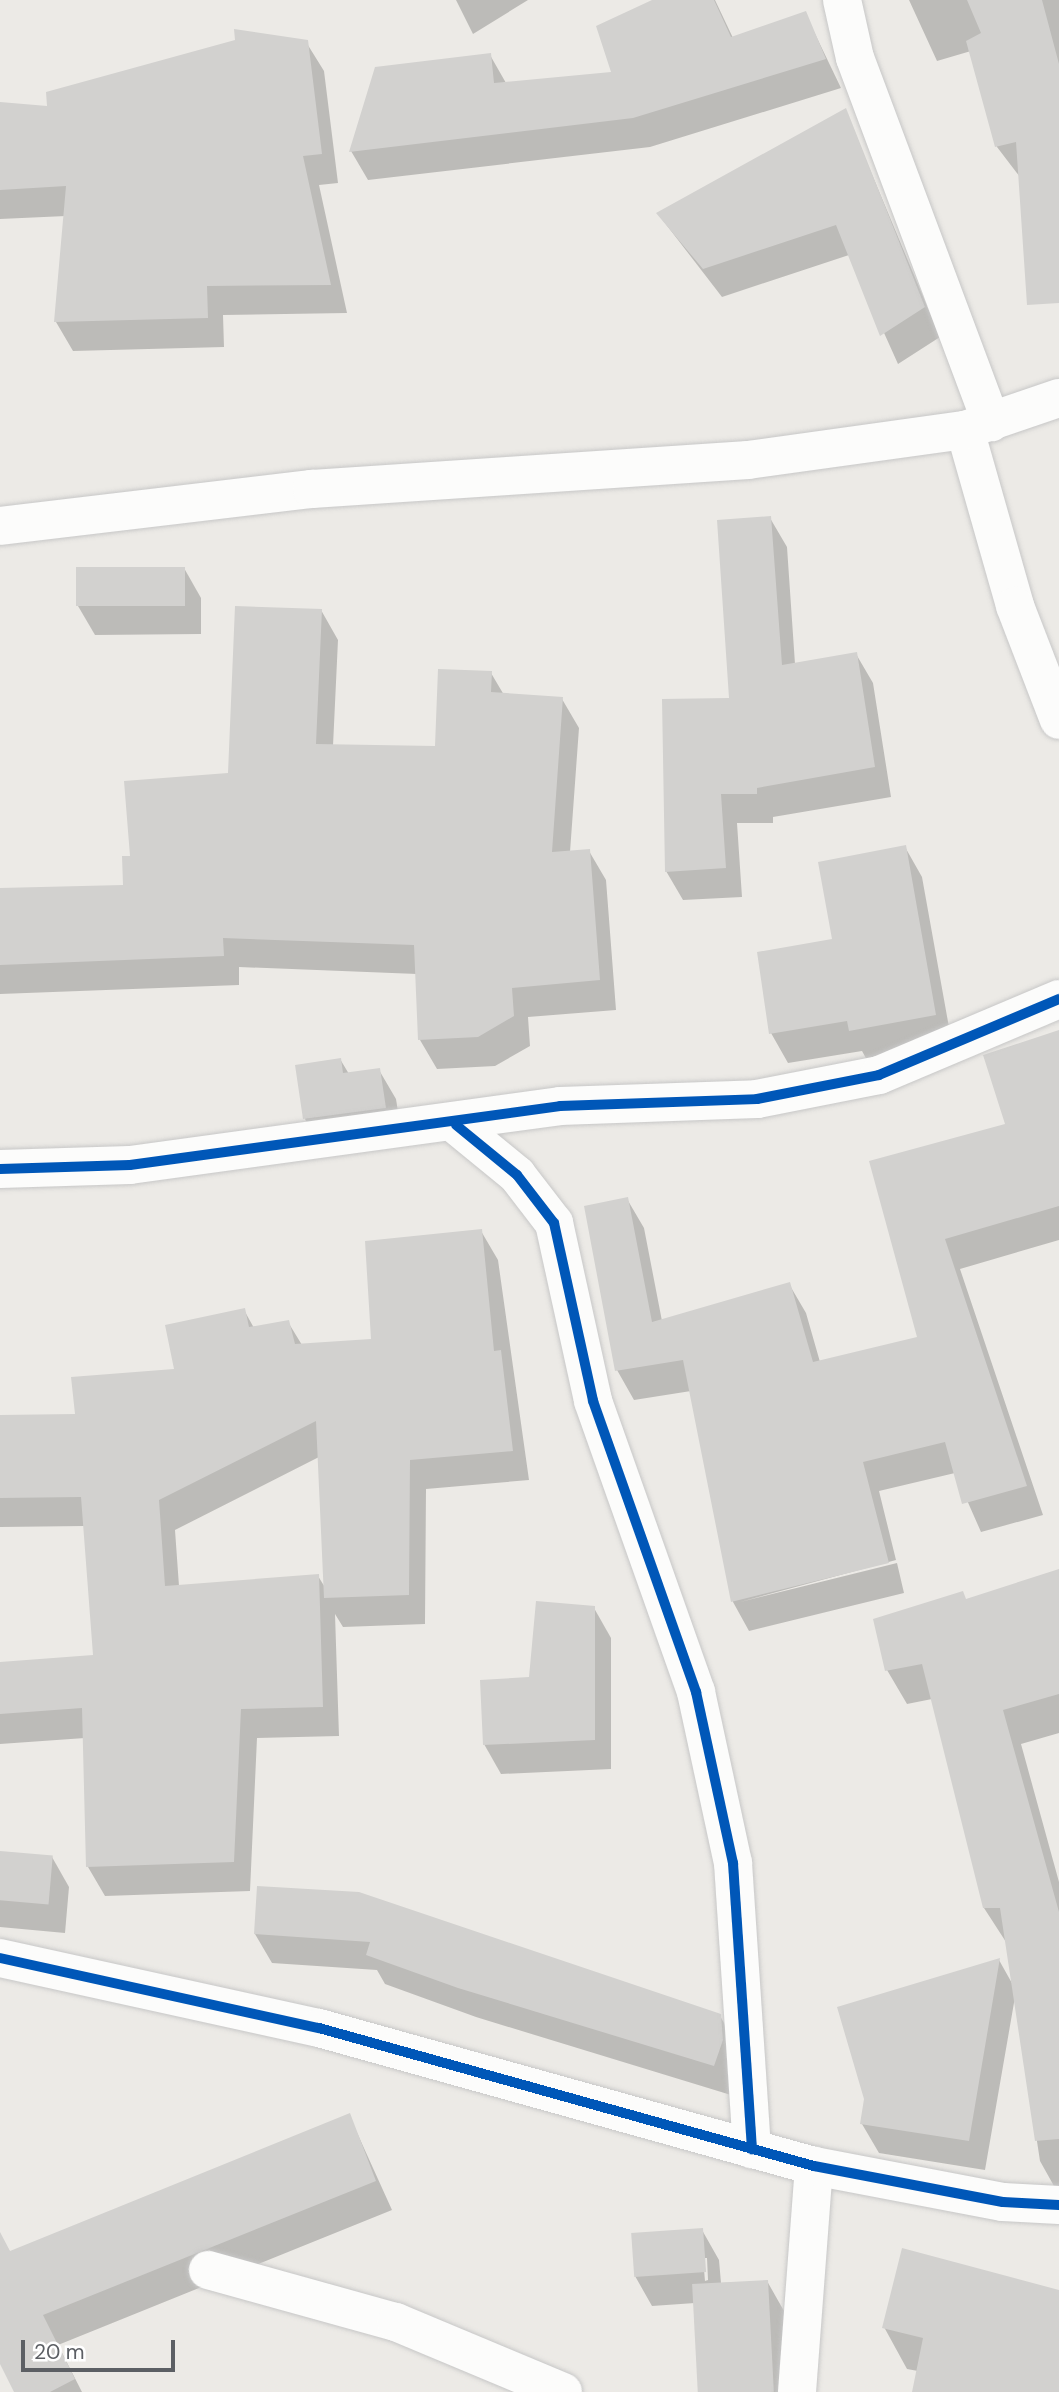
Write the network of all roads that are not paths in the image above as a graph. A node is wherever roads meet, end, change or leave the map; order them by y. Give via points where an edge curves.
1 (842, 0) edge
2 (1059, 398) edge
3 (978, 426) junction
4 (0, 526) edge
5 (1059, 720) edge
6 (1059, 999) edge
7 (456, 1125) junction
8 (0, 1169) edge
9 (0, 1958) edge
10 (752, 2149) junction
11 (814, 2166) junction
12 (1059, 2205) edge
13 (208, 2270) dead end
14 (562, 2392) edge
15 (796, 2392) edge

1 - 3 street via 855,58
2 - 3 street
3 - 4 street via 748,460 312,489
3 - 5 street via 1015,606
6 - 7 street via 879,1075 757,1099 560,1106
7 - 8 street via 131,1165
7 - 10 street via 517,1175 554,1223 593,1401 696,1692 733,1863
9 - 10 street via 320,2028
10 - 11 street
11 - 12 street via 1003,2202
11 - 15 street
13 - 14 street via 396,2322

